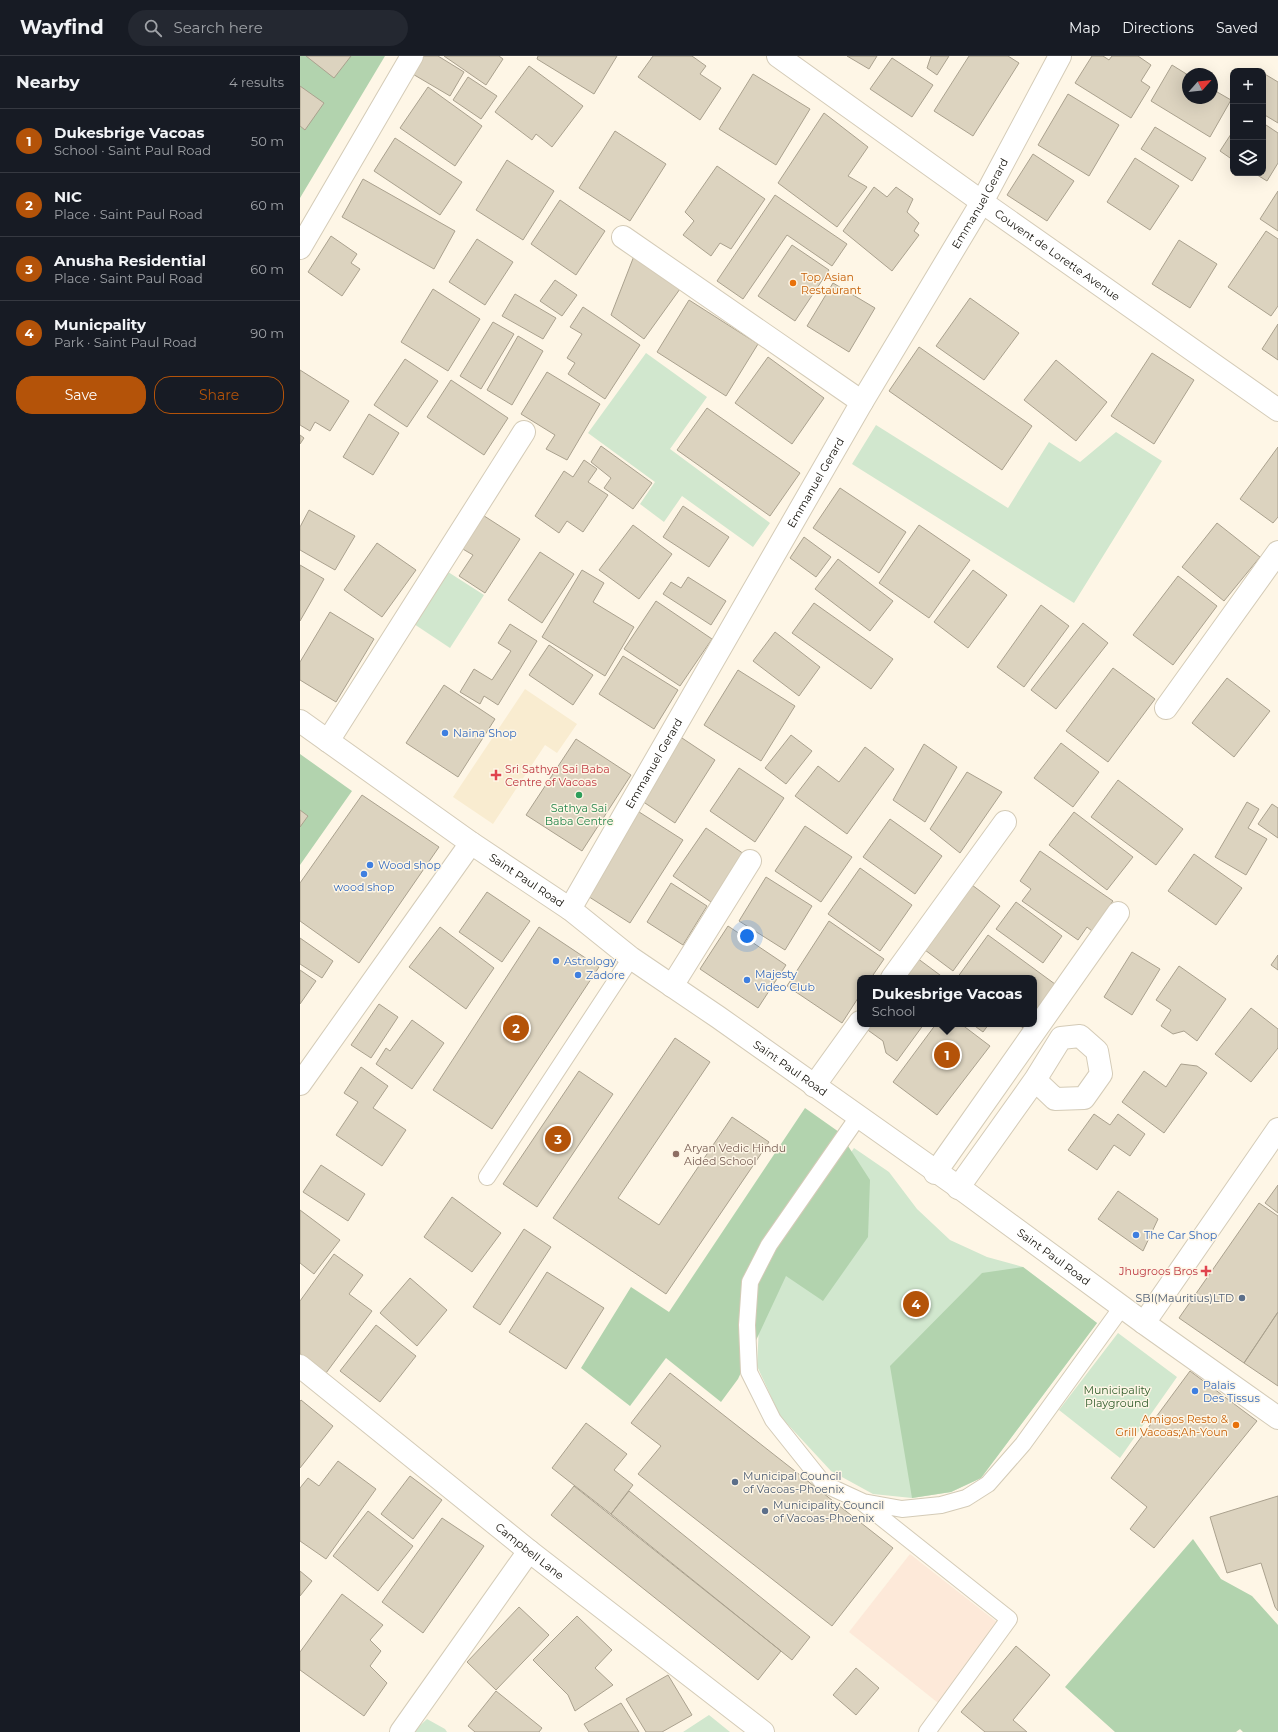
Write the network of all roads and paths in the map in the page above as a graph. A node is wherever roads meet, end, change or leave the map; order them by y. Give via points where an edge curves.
1 (412, 56) edge
2 (778, 56) edge
3 (1060, 56) edge
4 (982, 202) junction
5 (623, 236) dead end
6 (300, 248) edge
7 (862, 402) junction
8 (1278, 410) edge
9 (524, 432) dead end
10 (1278, 552) edge
11 (1166, 708) dead end
12 (300, 721) edge
13 (328, 741) junction
14 (1005, 822) dead end
15 (471, 842) junction
16 (750, 861) dead end
17 (570, 909) junction
18 (1118, 913) dead end
19 (631, 958) junction
20 (894, 975) edge
21 (672, 986) junction
22 (857, 1026) edge
23 (1035, 1080) dead end
24 (300, 1084) edge
25 (814, 1086) junction
26 (858, 1117) junction
27 (1278, 1129) edge
28 (935, 1173) junction
29 (487, 1177) dead end
30 (958, 1188) junction
31 (1122, 1307) junction
32 (1146, 1320) junction
33 (300, 1366) edge
34 (1278, 1418) edge
35 (863, 1502) junction
36 (528, 1551) junction
37 (401, 1732) edge
38 (763, 1732) edge
39 (927, 1732) edge

1 - 6 street
2 - 4 street, Couvent de Lorette Avenue
3 - 4 street, Emmanuel Gerard
4 - 7 street, Emmanuel Gerard
4 - 8 street, Couvent de Lorette Avenue
5 - 7 street
7 - 17 street, Emmanuel Gerard
9 - 13 street
10 - 11 street
12 - 13 street, Saint Paul Road
13 - 15 street, Saint Paul Road
14 - 20 street
15 - 17 street, Saint Paul Road
15 - 24 street
16 - 21 street
17 - 19 street, Saint Paul Road
18 - 28 street
19 - 21 street, Saint Paul Road
19 - 29 lane
21 - 25 street, Saint Paul Road
22 - 25 street
23 - 30 street
25 - 26 street, Saint Paul Road
26 - 28 street, Saint Paul Road
26 - 35 lane via 769,1245 750,1282 747,1325 749,1372 773,1420 824,1484
27 - 32 street
28 - 30 street, Saint Paul Road
30 - 31 street, Saint Paul Road
31 - 32 street, Saint Paul Road
31 - 35 lane via 1023,1444 988,1484 966,1498 941,1505 902,1509
32 - 34 street, Saint Paul Road
33 - 36 street, Campbell Lane
35 - 39 lane via 1009,1619
36 - 37 street
36 - 38 street, Campbell Lane

